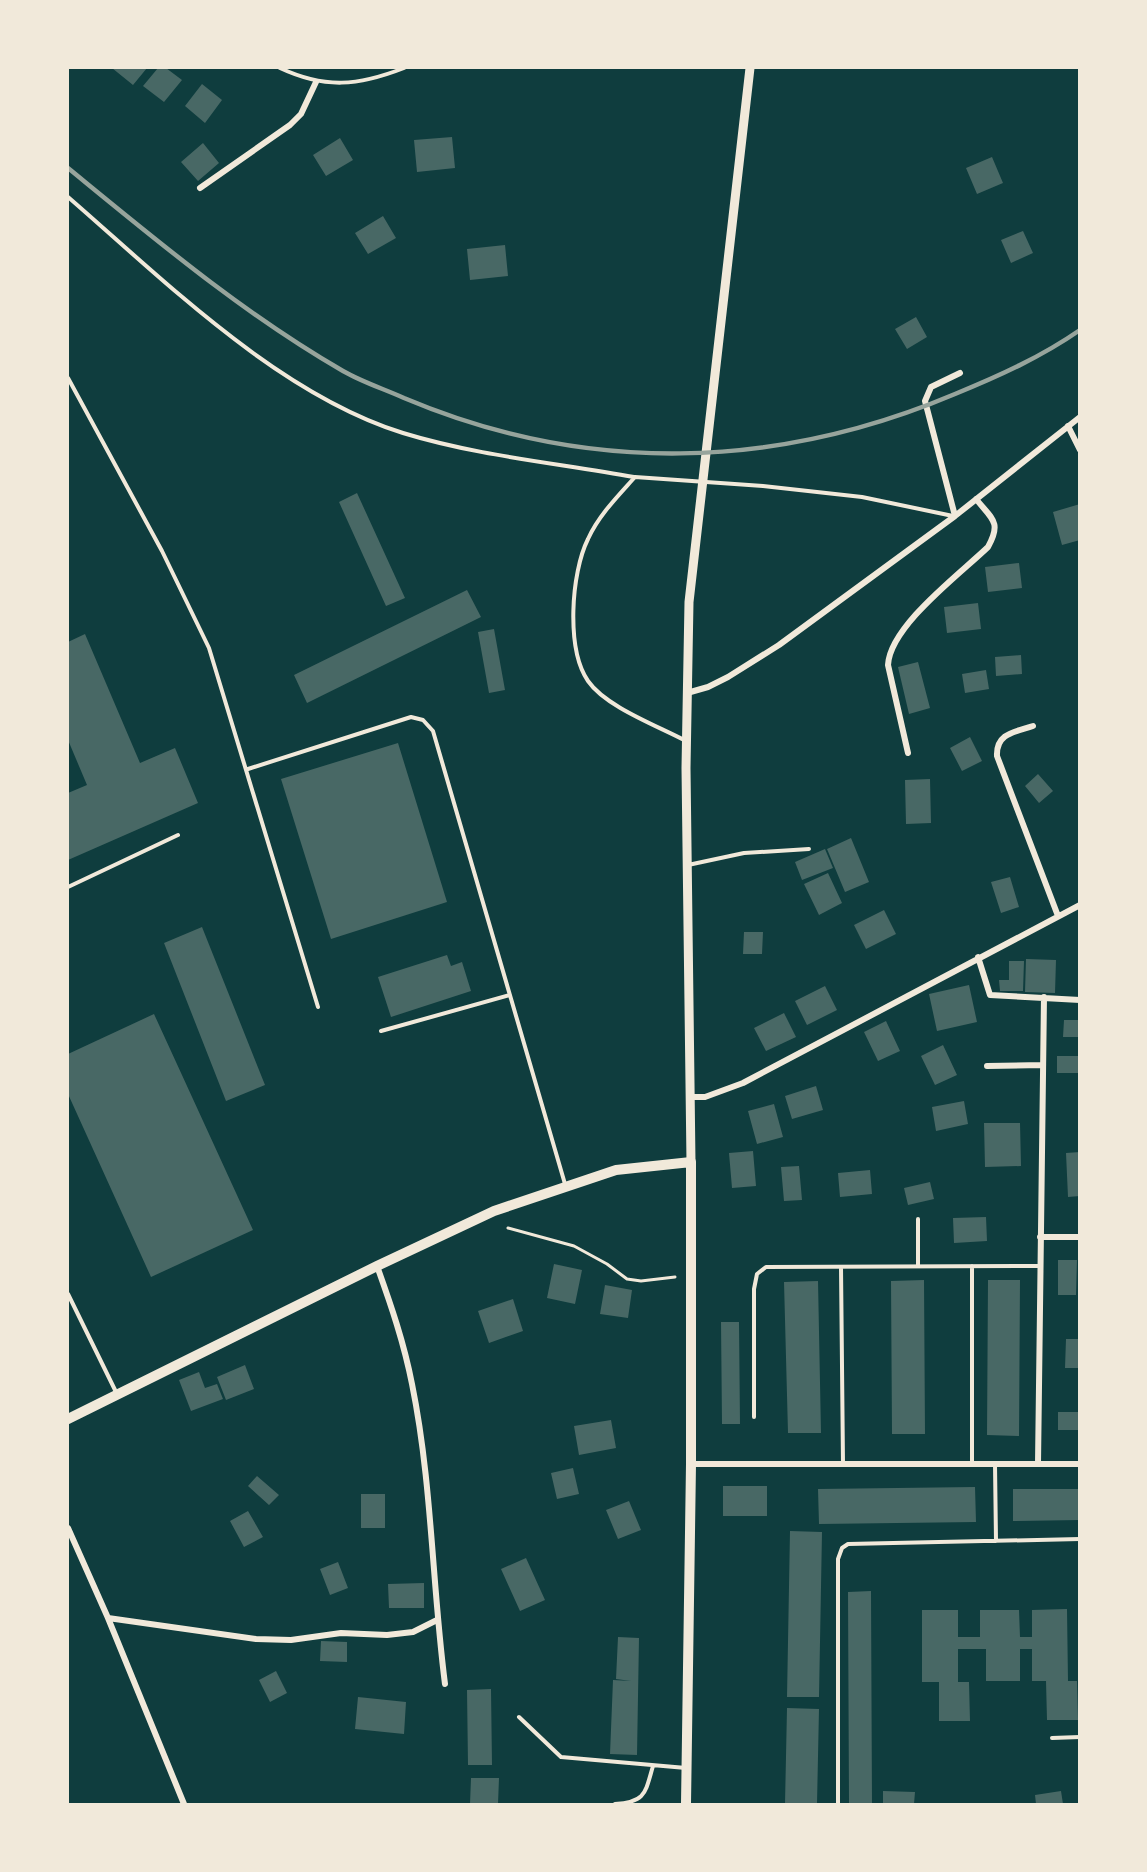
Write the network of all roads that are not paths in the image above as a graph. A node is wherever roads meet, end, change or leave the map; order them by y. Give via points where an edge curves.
1 (280, 68) edge
2 (404, 68) edge
3 (750, 68) edge
4 (316, 82) junction
5 (200, 188) dead end
6 (68, 198) edge
7 (960, 373) dead end
8 (68, 378) edge
9 (1080, 417) edge
10 (1068, 426) junction
11 (1080, 450) edge
12 (635, 477) junction
13 (976, 499) junction
14 (955, 516) junction
15 (687, 693) junction
16 (1033, 726) dead end
17 (686, 741) junction
18 (908, 753) dead end
19 (248, 769) junction
20 (178, 835) dead end
21 (809, 849) dead end
22 (687, 866) junction
23 (68, 887) edge
24 (1080, 905) edge
25 (1058, 916) junction
26 (978, 957) junction
27 (510, 995) junction
28 (1044, 998) junction
29 (1080, 1000) edge
30 (318, 1007) dead end
31 (381, 1031) dead end
32 (1042, 1065) junction
33 (987, 1066) dead end
34 (691, 1097) junction
35 (691, 1162) junction
36 (565, 1185) junction
37 (918, 1219) dead end
38 (1080, 1236) edge
39 (1040, 1237) junction
40 (377, 1266) junction
41 (918, 1266) junction
42 (972, 1266) junction
43 (1040, 1266) junction
44 (841, 1267) junction
45 (68, 1294) edge
46 (117, 1394) junction
47 (754, 1417) dead end
48 (68, 1419) edge
49 (691, 1464) junction
50 (843, 1464) junction
51 (972, 1464) junction
52 (995, 1464) junction
53 (1038, 1464) junction
54 (1080, 1464) edge
55 (68, 1528) edge
56 (1080, 1539) edge
57 (996, 1541) junction
58 (108, 1618) junction
59 (437, 1620) junction
60 (445, 1684) dead end
61 (519, 1717) dead end
62 (1080, 1737) edge
63 (1052, 1738) dead end
64 (653, 1766) junction
65 (686, 1768) junction
66 (184, 1804) edge
67 (615, 1804) edge
68 (686, 1804) edge
69 (837, 1804) edge

1 - 4 lane
2 - 4 lane via 339,84
3 - 15 street via 689,602
4 - 5 street via 301,114 290,125
6 - 12 lane via 247,351 343,408 402,433 462,448
7 - 14 street via 931,387 925,401
8 - 19 lane via 162,551 209,648
9 - 10 street
10 - 11 street
10 - 13 street
12 - 14 lane via 862,497
12 - 17 lane via 607,509 579,558 574,630 578,659 588,681 605,698
13 - 14 street
13 - 18 street via 995,523 996,533 988,547 909,622 889,652 888,665
14 - 15 street via 779,645 728,677
15 - 17 street
16 - 25 street via 1003,736 997,744 997,756
17 - 22 street
19 - 27 lane via 411,717 423,720 433,731
19 - 30 lane
20 - 23 lane
21 - 22 lane via 744,853
22 - 34 street
24 - 25 street
25 - 26 street
26 - 28 street via 990,995
26 - 34 street via 743,1083 715,1094
27 - 31 lane
27 - 36 lane
28 - 29 street
28 - 32 street
32 - 33 street
32 - 39 street
34 - 35 street
35 - 36 main road via 616,1170
35 - 49 main road
36 - 40 main road via 494,1211
37 - 41 lane
38 - 39 street
39 - 43 street
40 - 46 main road
40 - 59 street via 397,1320 413,1384
41 - 42 lane
41 - 44 lane
42 - 43 lane
42 - 51 lane
43 - 53 street
44 - 47 lane via 766,1267 757,1274
44 - 50 lane
45 - 46 lane
46 - 48 main road
49 - 50 street
49 - 65 main road
50 - 51 street
51 - 52 street
52 - 53 street
52 - 57 lane
53 - 54 street
55 - 58 street
56 - 57 lane
57 - 69 lane via 848,1544 842,1548 838,1559
58 - 59 street via 256,1639 291,1640 341,1633 413,1632
58 - 66 street
59 - 60 street
61 - 64 lane via 561,1757
62 - 63 lane
64 - 65 lane
64 - 67 lane via 639,1800
65 - 68 main road

